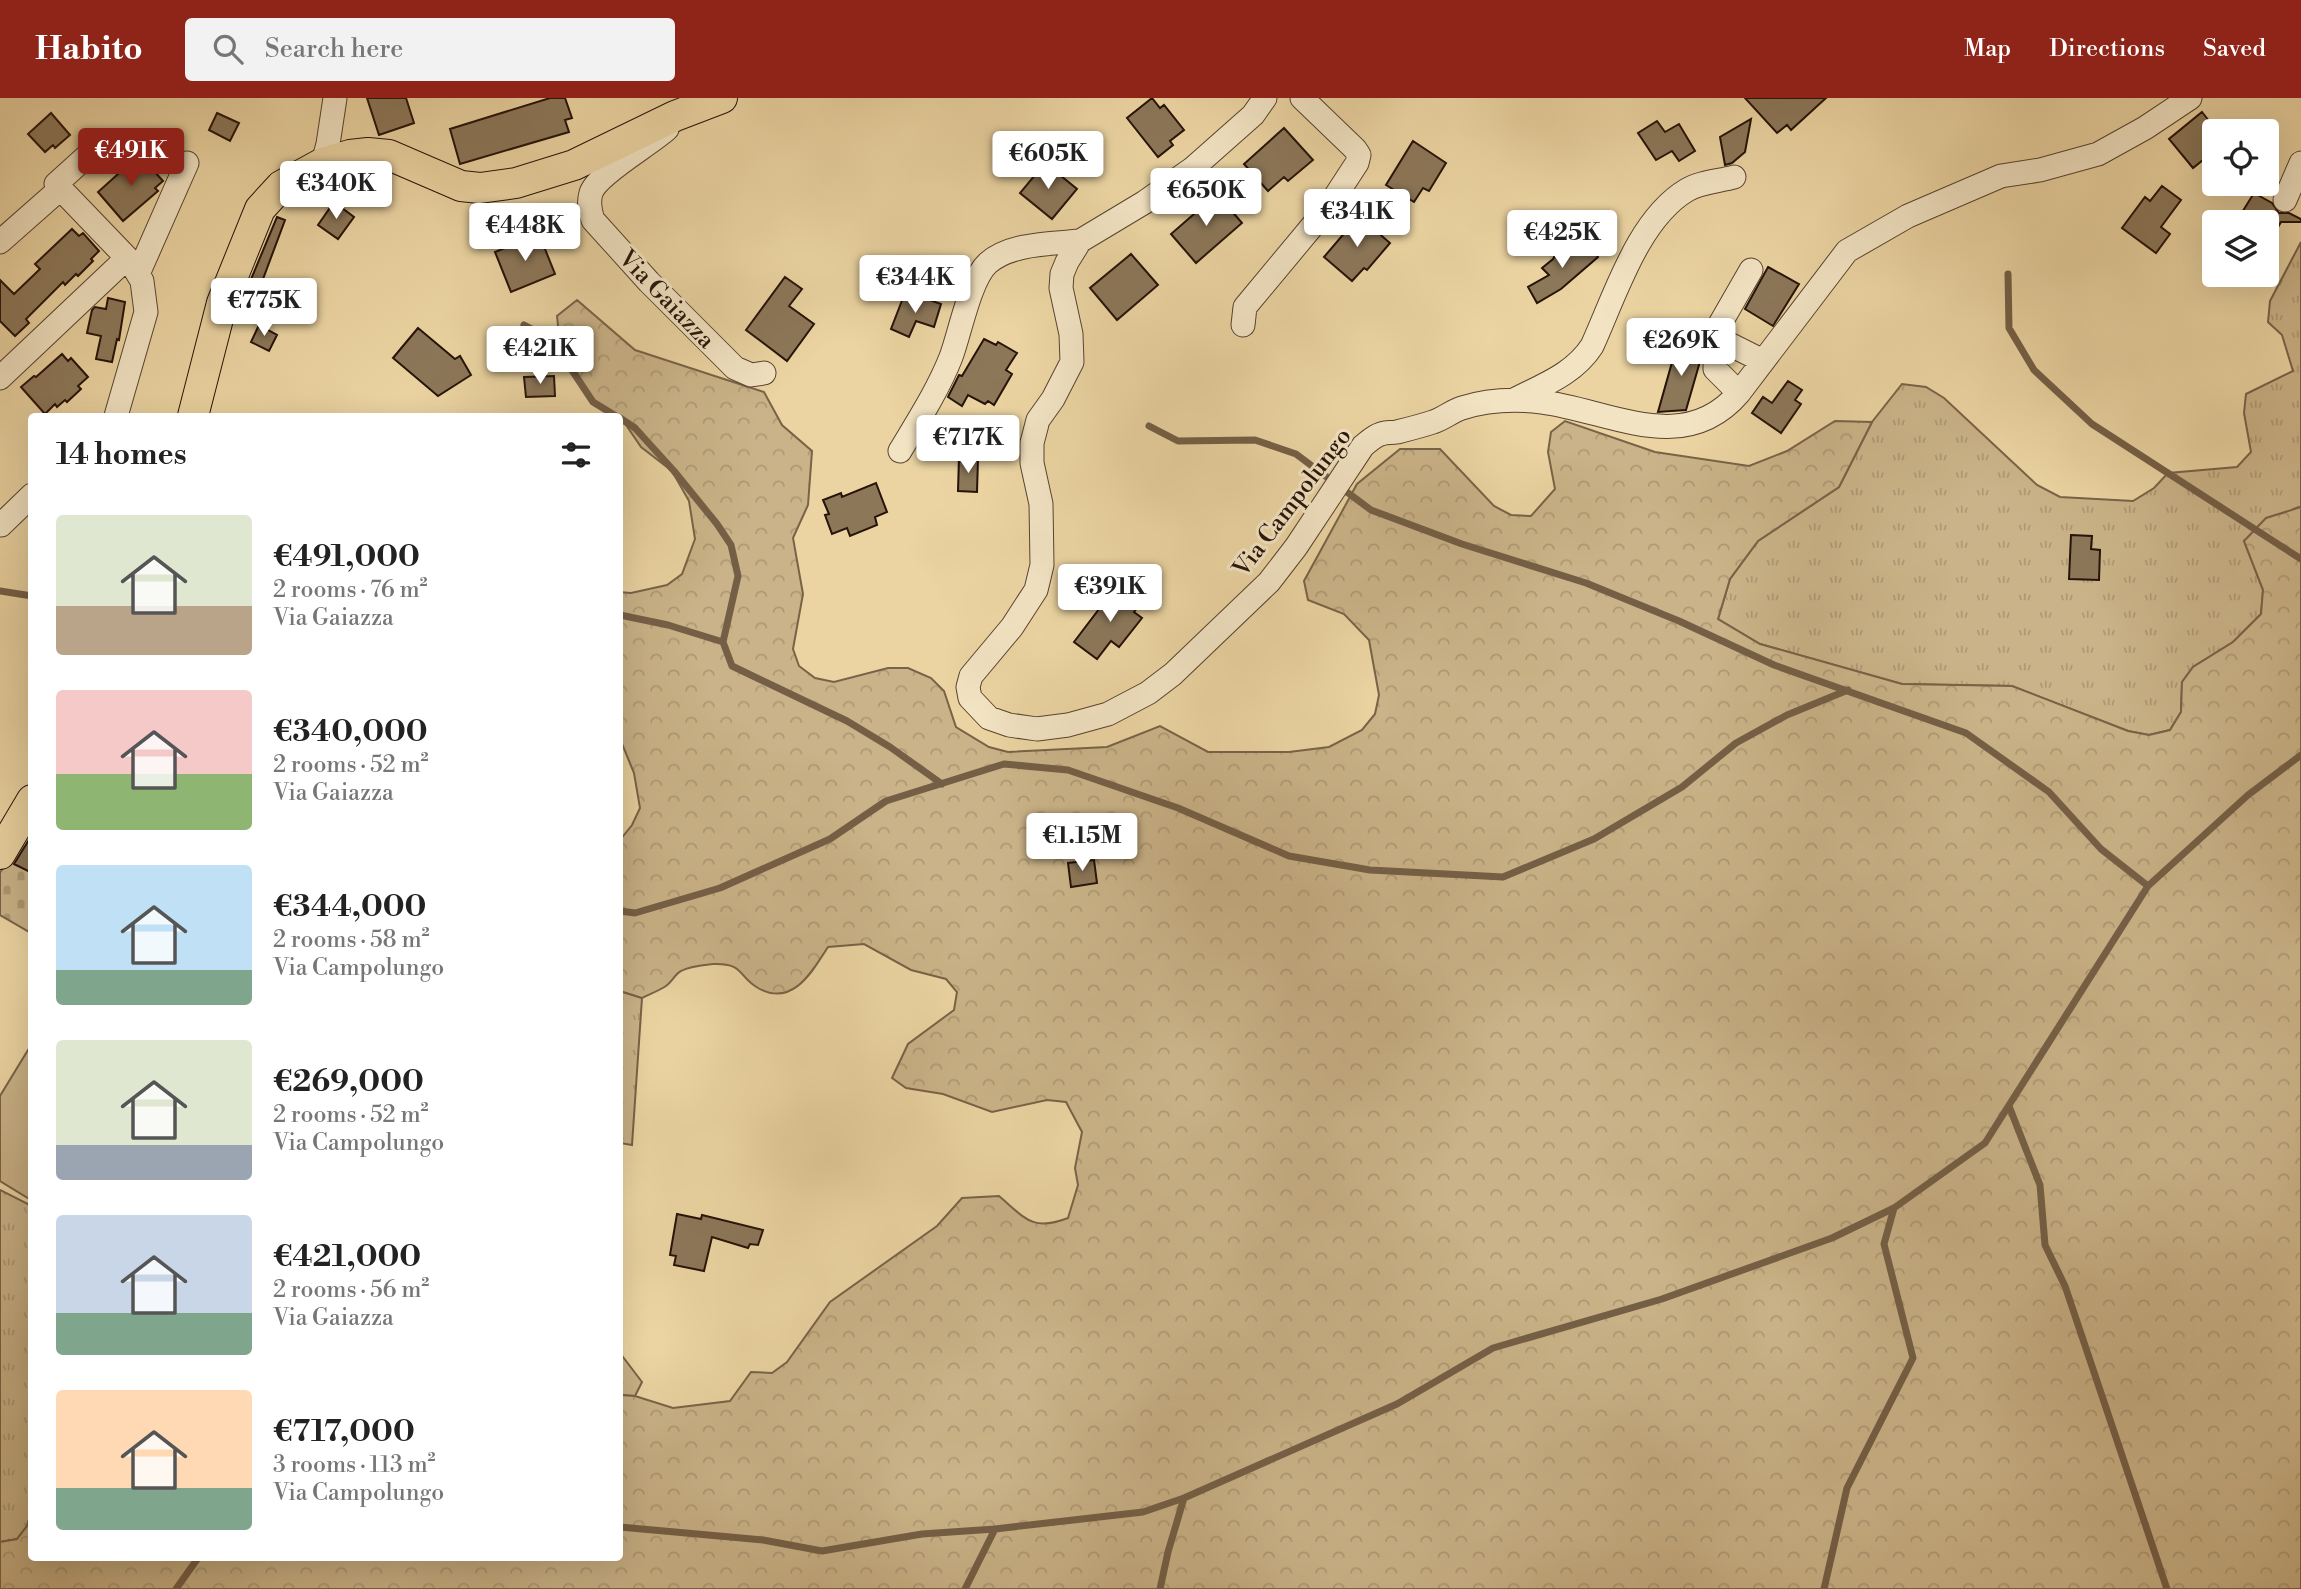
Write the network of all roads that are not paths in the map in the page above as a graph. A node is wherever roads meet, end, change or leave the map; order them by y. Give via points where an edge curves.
1 (335, 98) edge
2 (722, 98) edge
3 (1265, 98) edge
4 (1302, 98) edge
5 (2190, 98) edge
6 (675, 116) junction
7 (97, 147) dead end
8 (187, 163) dead end
9 (323, 163) junction
10 (2301, 163) edge
11 (1734, 177) dead end
12 (61, 189) junction
13 (2285, 200) dead end
14 (1080, 241) junction
15 (0, 242) edge
16 (132, 266) junction
17 (1751, 270) dead end
18 (1243, 325) dead end
19 (1715, 351) junction
20 (1763, 361) junction
21 (764, 373) dead end
22 (0, 378) edge
23 (1739, 393) junction
24 (1511, 401) junction
25 (117, 413) edge
26 (194, 413) edge
27 (900, 451) dead end
28 (28, 499) edge
29 (1, 525) edge
30 (28, 807) edge
31 (0, 854) edge

1 - 9 street
2 - 6 main road, Via Gaiazza
3 - 14 street via 1253,115 1192,169
4 - 18 street via 1355,149 1357,163 1329,206 1245,307
5 - 20 street, Via Campolungo via 2098,154 2001,176 1908,216 1847,251
6 - 9 main road, Via Gaiazza via 574,165 516,183 480,188 461,186 389,155 349,155
6 - 21 street, Via Gaiazza via 658,138 600,179 589,207 593,220 735,368
7 - 12 street via 56,184
8 - 16 street
9 - 26 main road, Via Gaiazza via 281,186 260,209 222,303
10 - 13 street
11 - 24 street via 1689,188 1664,208 1636,248 1584,359
12 - 15 street
12 - 16 street
14 - 24 street, Via Campolungo via 1062,274 1061,288 1072,362 1038,419 1032,443 1042,540 1036,590 982,660 968,687 970,698 989,718 1037,729 1068,725 1108,714 1148,693 1269,582 1363,446 1379,434 1435,421 1462,408
14 - 27 street via 1002,254 978,274 950,359
16 - 22 street
16 - 25 street via 142,281 146,312
17 - 19 street via 1716,331
19 - 20 street via 1729,344
19 - 23 street via 1715,369
20 - 23 street, Via Campolungo
23 - 24 street, Via Campolungo via 1718,413 1679,427 1615,420 1543,402
28 - 29 street
30 - 31 main road

